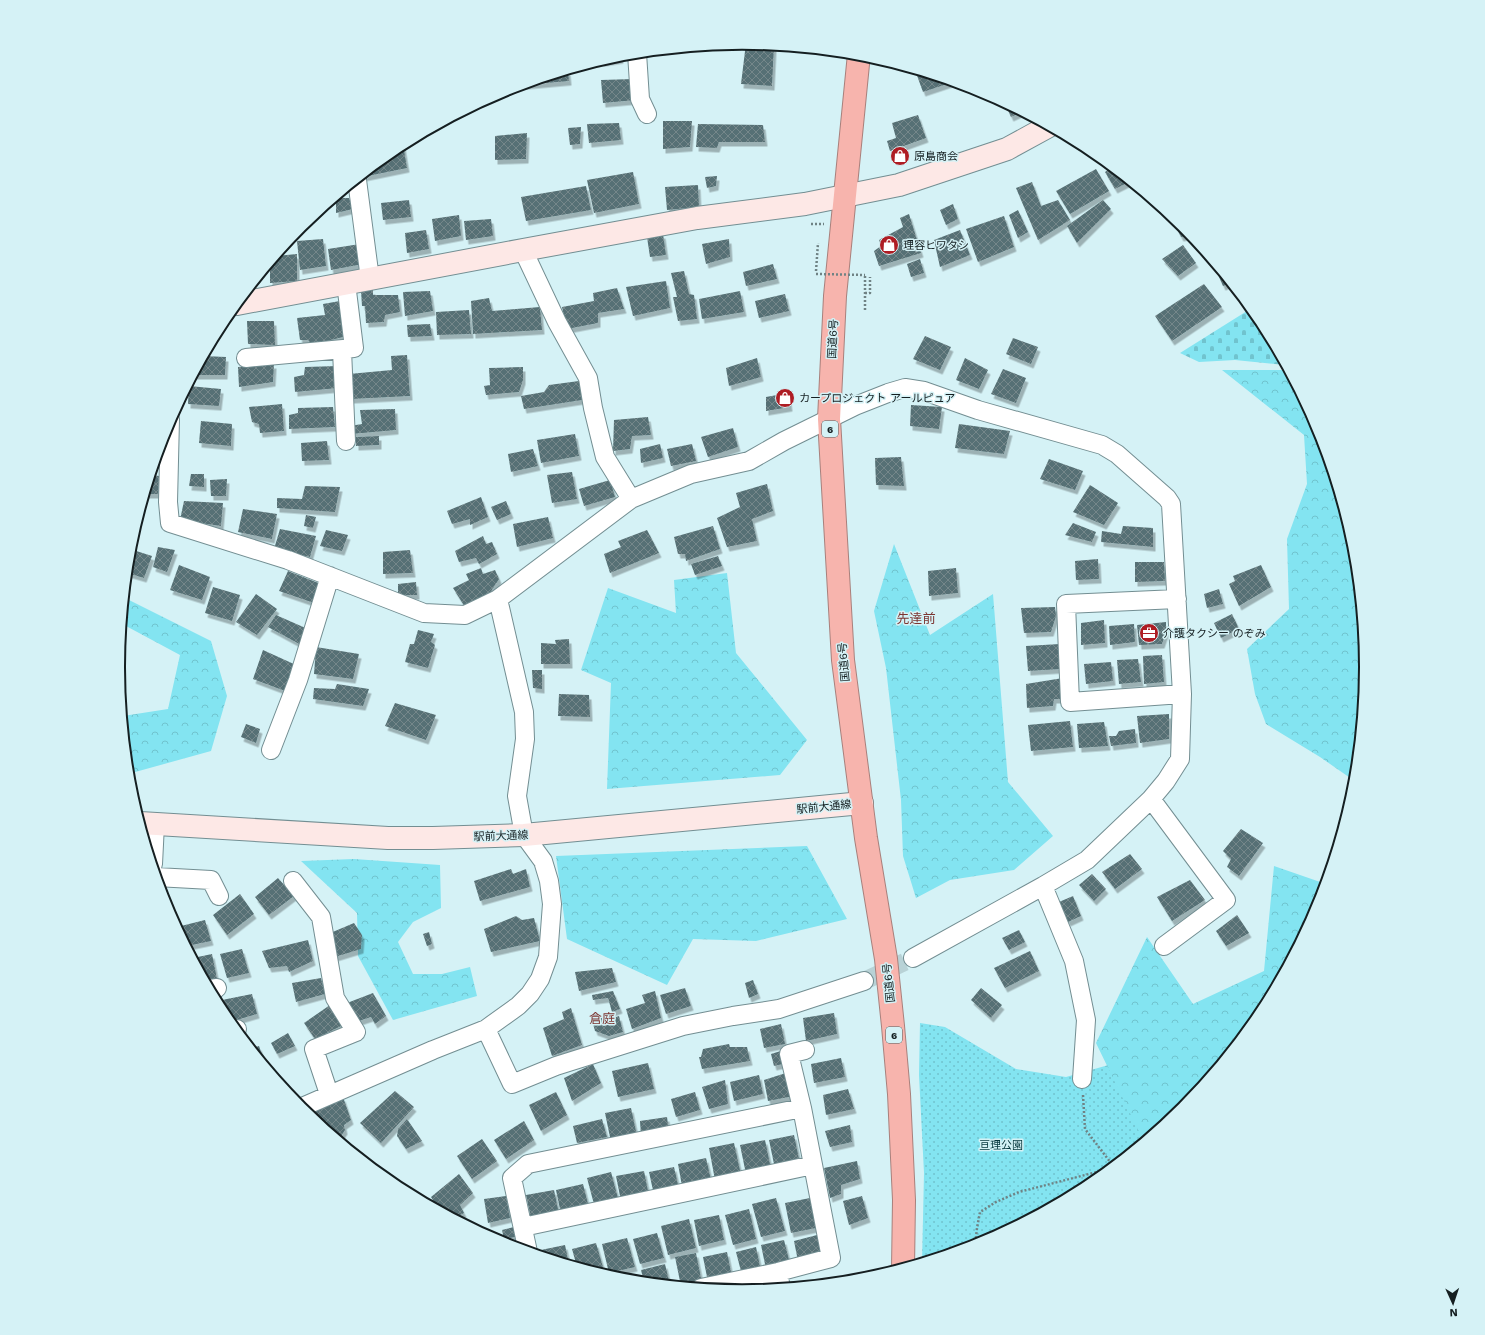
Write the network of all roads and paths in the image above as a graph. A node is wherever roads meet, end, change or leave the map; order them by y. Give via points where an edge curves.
1 (637, 59) edge
2 (858, 61) edge
3 (647, 114) dead end
4 (1043, 129) edge
5 (358, 185) edge
6 (844, 196) junction
7 (523, 250) junction
8 (816, 274) dead end
9 (870, 276) dead end
10 (370, 279) junction
11 (346, 283) junction
12 (864, 293) junction
13 (245, 302) edge
14 (864, 310) dead end
15 (342, 350) junction
16 (246, 358) dead end
17 (829, 419) junction
18 (170, 438) edge
19 (346, 441) dead end
20 (631, 499) junction
21 (330, 576) junction
22 (498, 599) junction
23 (1177, 599) junction
24 (1182, 694) junction
25 (271, 750) dead end
26 (1151, 799) junction
27 (862, 803) junction
28 (148, 824) edge
29 (524, 835) junction
30 (150, 840) edge
31 (162, 877) edge
32 (293, 881) dead end
33 (1043, 886) junction
34 (219, 896) dead end
35 (1164, 946) dead end
36 (913, 958) tunnel mouth
37 (864, 981) tunnel mouth
38 (486, 1029) junction
39 (804, 1050) dead end
40 (1082, 1079) joint
41 (329, 1094) junction
42 (307, 1105) edge
43 (802, 1108) junction
44 (1110, 1163) edge
45 (813, 1165) junction
46 (1098, 1172) edge
47 (523, 1227) junction
48 (976, 1239) edge
49 (527, 1246) edge
50 (903, 1264) edge
51 (779, 1280) edge
52 (733, 1285) edge

1 - 3 street via 640,99
2 - 6 highway, 国道6号 / 6
4 - 6 street via 1007,149 899,185
5 - 10 street
6 - 7 street via 805,204 697,218
6 - 17 highway, 国道6号 / 6 via 835,296
7 - 10 street
7 - 20 street via 557,322 588,378 605,457
8 - 12 path, bridge via 865,275
9 - 12 path via 870,293
10 - 11 street
11 - 13 street
11 - 15 street via 354,348
12 - 14 path
15 - 16 street
15 - 19 street
17 - 20 street via 749,460 691,474
17 - 23 street via 905,388 924,391 978,410 1102,445 1117,454 1171,504
17 - 27 highway, 国道6号 / 6 via 843,660
18 - 21 street via 170,522
20 - 22 street
21 - 22 street via 424,613 464,615
21 - 25 street via 298,680
22 - 29 street via 524,712 525,739 517,796
23 - 24 street
23 - 24 street via 1066,604 1070,702
24 - 26 street via 1180,759
26 - 33 street via 1087,860
26 - 35 street via 1226,900
27 - 29 street, 駅前大通線
27 - 50 highway, 国道6号 / 6 via 886,959 893,1026 904,1200
28 - 29 street, 駅前大通線 via 388,838
28 - 30 street
29 - 38 street via 543,861 549,881 552,904 548,957 540,979 530,994
31 - 34 street via 211,880
32 - 41 street via 321,917 335,998 356,1032 314,1049
33 - 36 street
33 - 40 street via 1074,961 1086,1020
37 - 38 street via 779,1009 683,1026 556,1066 512,1084
38 - 41 street
39 - 43 street via 789,1054
40 - 44 path via 1086,1129
41 - 42 street
43 - 45 street
43 - 47 street via 528,1164 512,1178
45 - 47 street
45 - 51 street via 831,1258
46 - 48 path via 1019,1192 996,1202 980,1212
47 - 49 street
51 - 52 street

